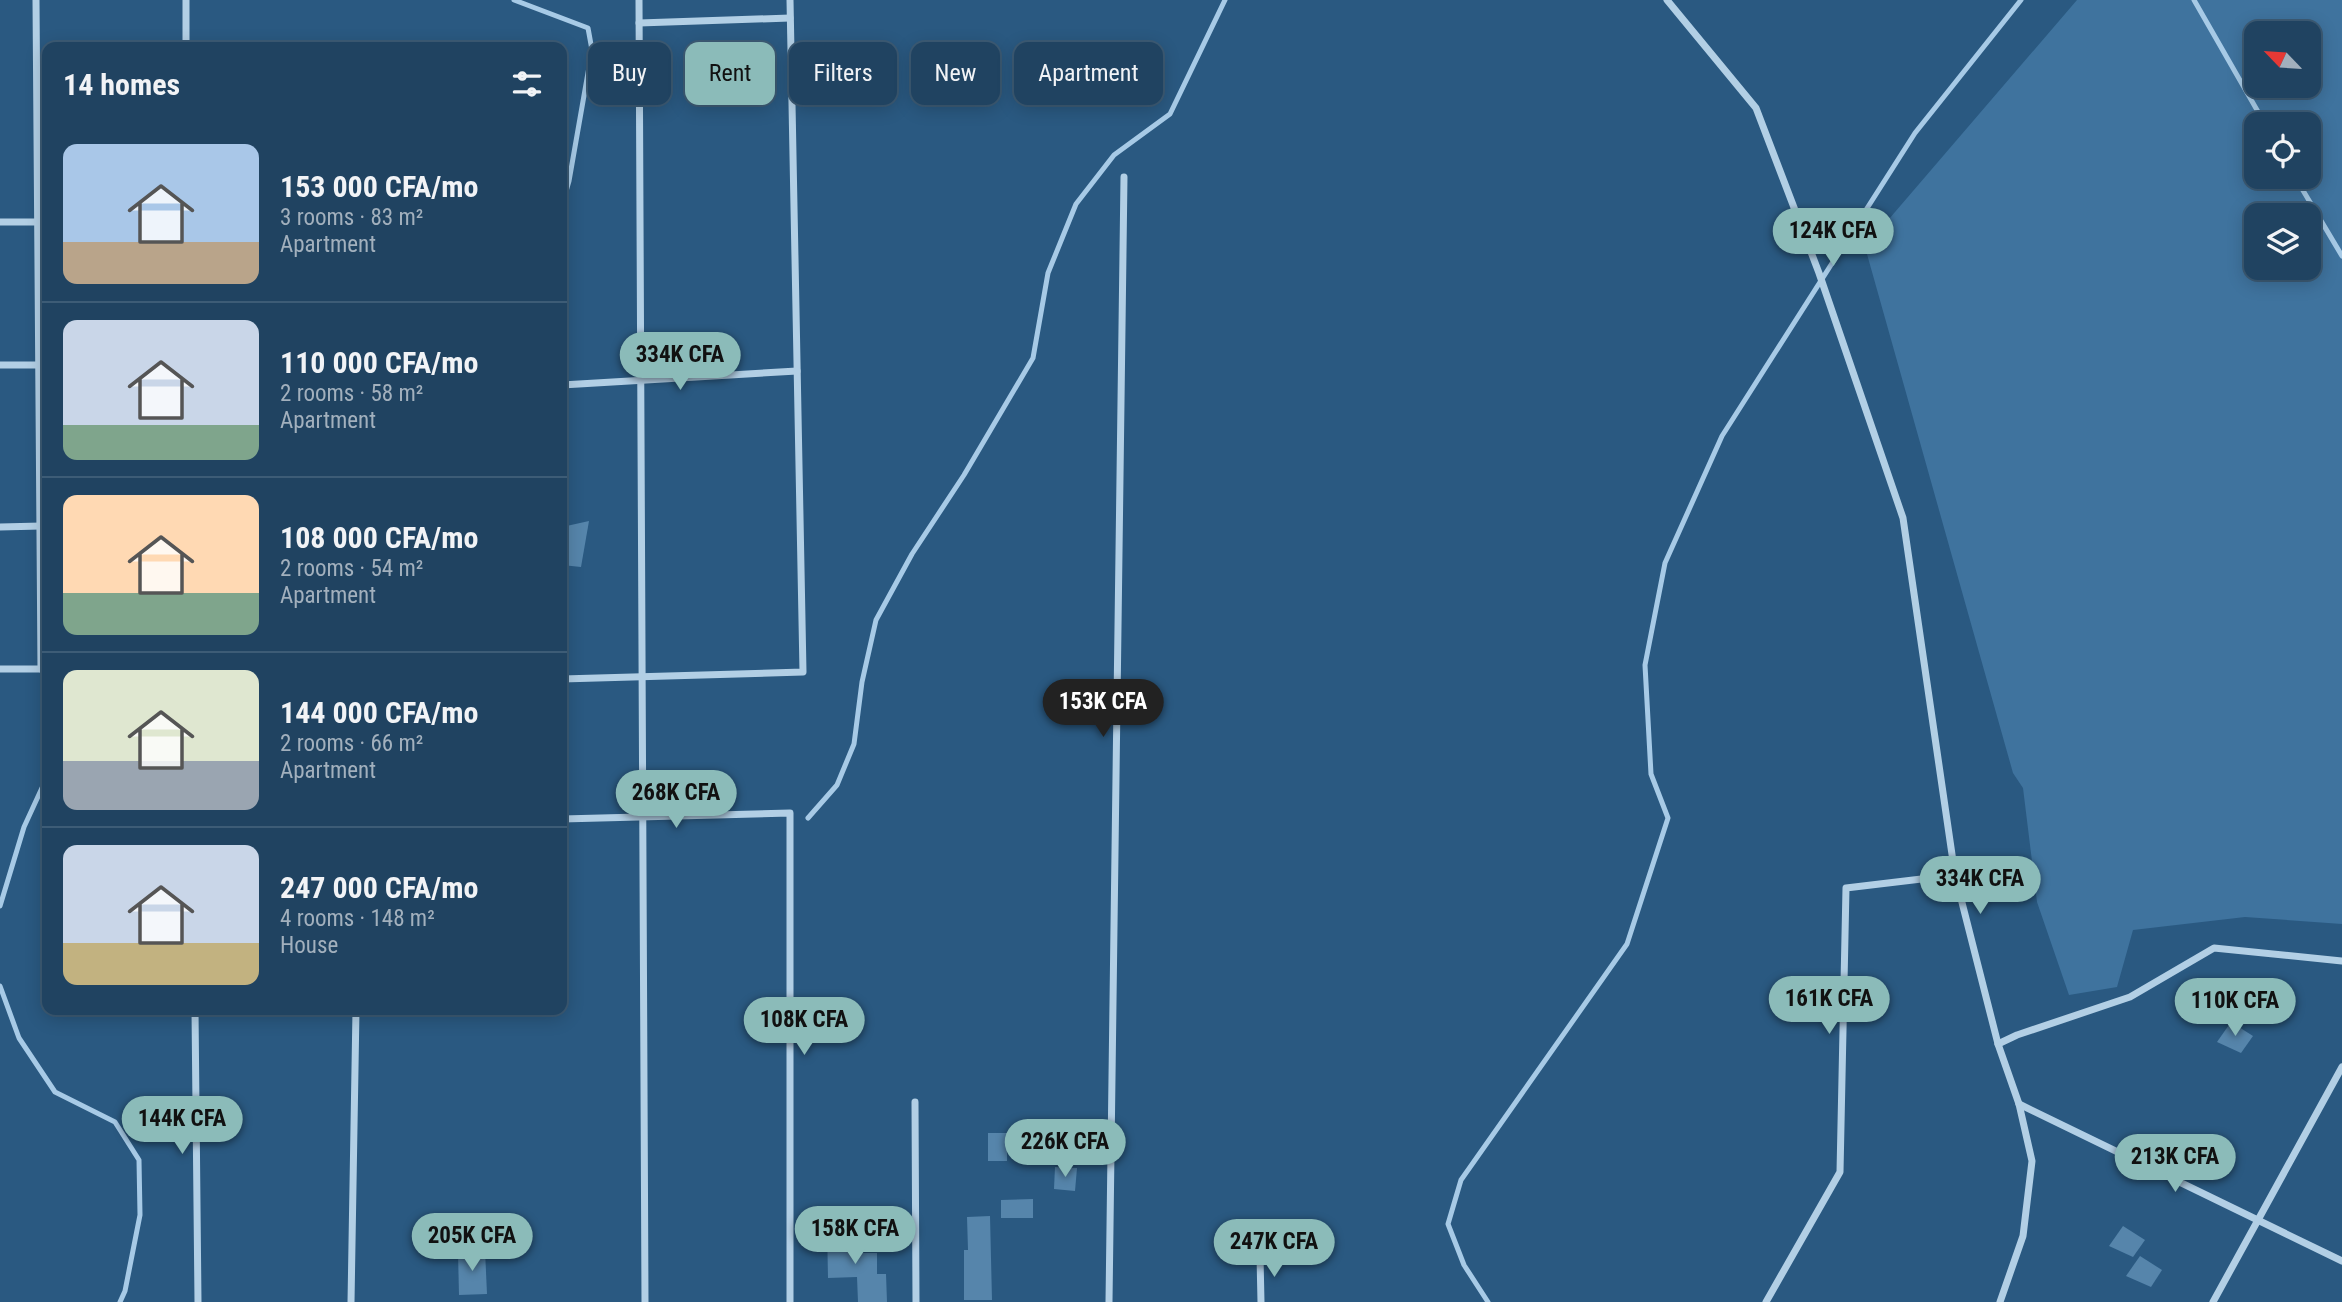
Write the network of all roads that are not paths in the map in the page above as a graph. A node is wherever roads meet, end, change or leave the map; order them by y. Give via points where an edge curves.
1 (36, 0) edge
2 (186, 0) edge
3 (639, 0) edge
4 (790, 0) edge
5 (1667, 0) edge
6 (790, 18) junction
7 (639, 23) junction
8 (186, 42) edge
9 (1124, 177) dead end
10 (0, 222) edge
11 (39, 222) junction
12 (42, 329) edge
13 (0, 365) edge
14 (42, 365) edge
15 (797, 371) junction
16 (641, 380) junction
17 (567, 385) edge
18 (42, 446) edge
19 (41, 526) junction
20 (0, 527) edge
21 (42, 574) edge
22 (0, 669) edge
23 (42, 669) edge
24 (642, 677) junction
25 (567, 679) edge
26 (643, 817) junction
27 (567, 819) edge
28 (1955, 875) junction
29 (2342, 961) edge
30 (195, 1015) edge
31 (356, 1015) edge
32 (1998, 1044) junction
33 (2342, 1067) edge
34 (915, 1102) dead end
35 (2019, 1104) junction
36 (2259, 1219) junction
37 (1260, 1256) dead end
38 (2342, 1261) edge
39 (198, 1302) edge
40 (351, 1302) edge
41 (645, 1302) edge
42 (790, 1302) edge
43 (916, 1302) edge
44 (1109, 1302) edge
45 (1261, 1302) edge
46 (1766, 1302) edge
47 (2000, 1302) edge
48 (2213, 1302) edge

1 - 11 street
2 - 8 street
3 - 7 street
4 - 6 street
5 - 28 street via 1756,108 1819,273 1903,518
6 - 7 street
6 - 15 street
7 - 16 street
9 - 44 street
10 - 11 street
11 - 12 street
13 - 14 street
15 - 16 street
15 - 24 street via 803,672
16 - 17 street
16 - 24 street
18 - 19 street
19 - 20 street
19 - 21 street
22 - 23 street
24 - 25 street
24 - 26 street
26 - 27 street
26 - 41 street
26 - 42 street via 790,813
28 - 32 street
28 - 46 street via 1846,888 1840,1172
29 - 32 street via 2214,948 2130,997
30 - 39 street
31 - 40 street
32 - 35 street
33 - 36 street
34 - 43 street
35 - 36 street
35 - 47 street via 2032,1161 2023,1236
36 - 38 street
36 - 48 street
37 - 45 street

